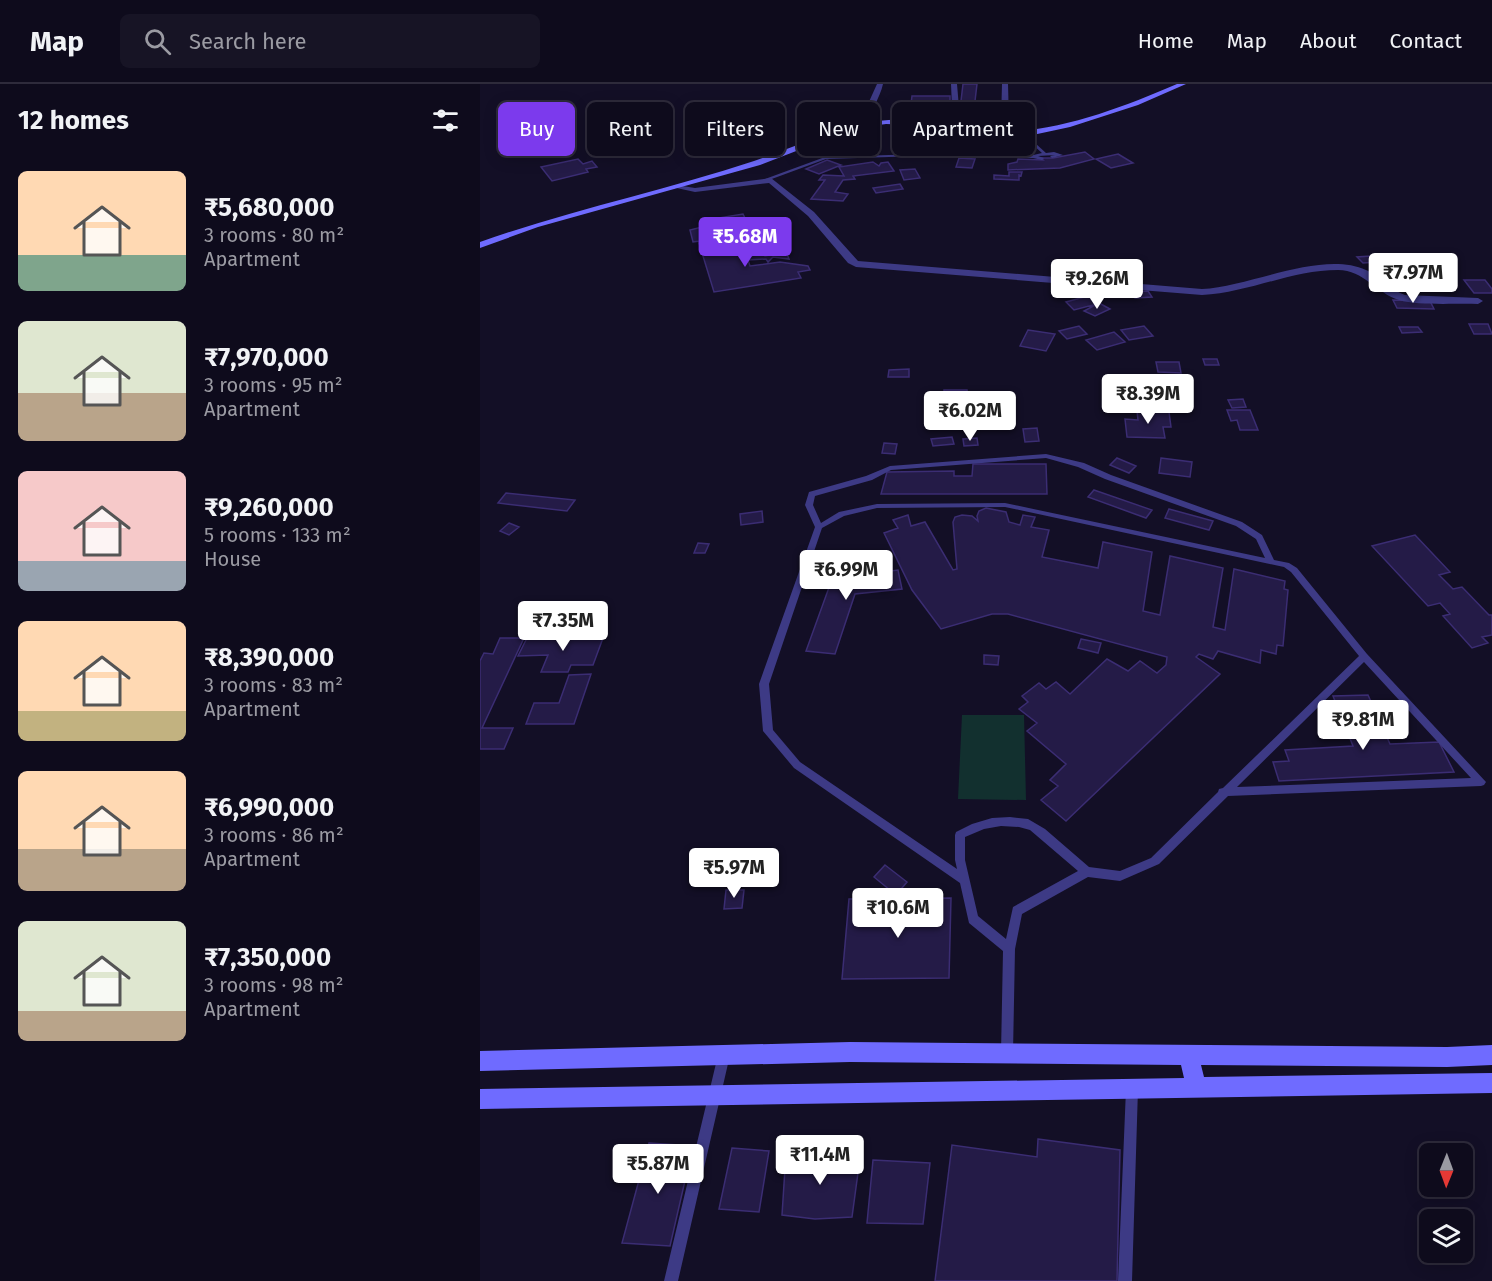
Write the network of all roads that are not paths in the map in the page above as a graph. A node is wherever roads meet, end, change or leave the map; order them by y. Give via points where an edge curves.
1 (880, 84) edge
2 (954, 84) edge
3 (1005, 84) edge
4 (1183, 84) edge
5 (874, 102) edge
6 (955, 102) edge
7 (1005, 102) edge
8 (1035, 132) edge
9 (1035, 147) edge
10 (797, 148) edge
11 (1043, 156) junction
12 (1052, 158) dead end
13 (767, 179) junction
14 (676, 187) junction
15 (480, 245) edge
16 (1478, 301) dead end
17 (819, 527) junction
18 (1271, 562) junction
19 (1364, 656) junction
20 (1487, 781) edge
21 (1223, 792) junction
22 (1087, 872) junction
23 (964, 880) junction
24 (1009, 949) junction
25 (1006, 1053) junction
26 (724, 1055) junction
27 (1189, 1055) junction
28 (1492, 1055) edge
29 (480, 1062) edge
30 (1492, 1083) edge
31 (1196, 1088) junction
32 (1132, 1089) junction
33 (715, 1095) junction
34 (480, 1099) edge
35 (671, 1281) edge
36 (1125, 1281) edge

1 - 5 street
2 - 6 street
3 - 7 street
4 - 8 main road via 1136,104
9 - 11 lane
10 - 14 main road
11 - 12 lane via 1061,155
11 - 13 lane via 825,158
13 - 14 street via 695,190
13 - 16 street via 812,214 856,264 1202,292 1222,291 1292,272 1340,267 1364,272 1392,294 1404,298
14 - 15 main road via 536,225
17 - 18 lane via 842,514 877,506 1005,505
17 - 18 lane via 809,505 812,494 890,468 1046,456 1081,465 1239,524 1259,537
17 - 23 lane via 764,684 768,731 797,765
18 - 19 lane via 1294,570
19 - 20 lane
19 - 21 lane
20 - 21 lane
21 - 22 lane via 1155,861 1119,876
22 - 23 lane via 1030,825 1012,821 978,825 960,835
22 - 24 lane via 1017,911
23 - 24 lane via 973,919
24 - 25 lane
25 - 26 main road
25 - 27 main road
26 - 29 main road
26 - 33 lane
27 - 28 main road
27 - 31 main road
30 - 31 main road
31 - 32 main road
32 - 33 main road
32 - 36 lane
33 - 34 main road
33 - 35 lane

